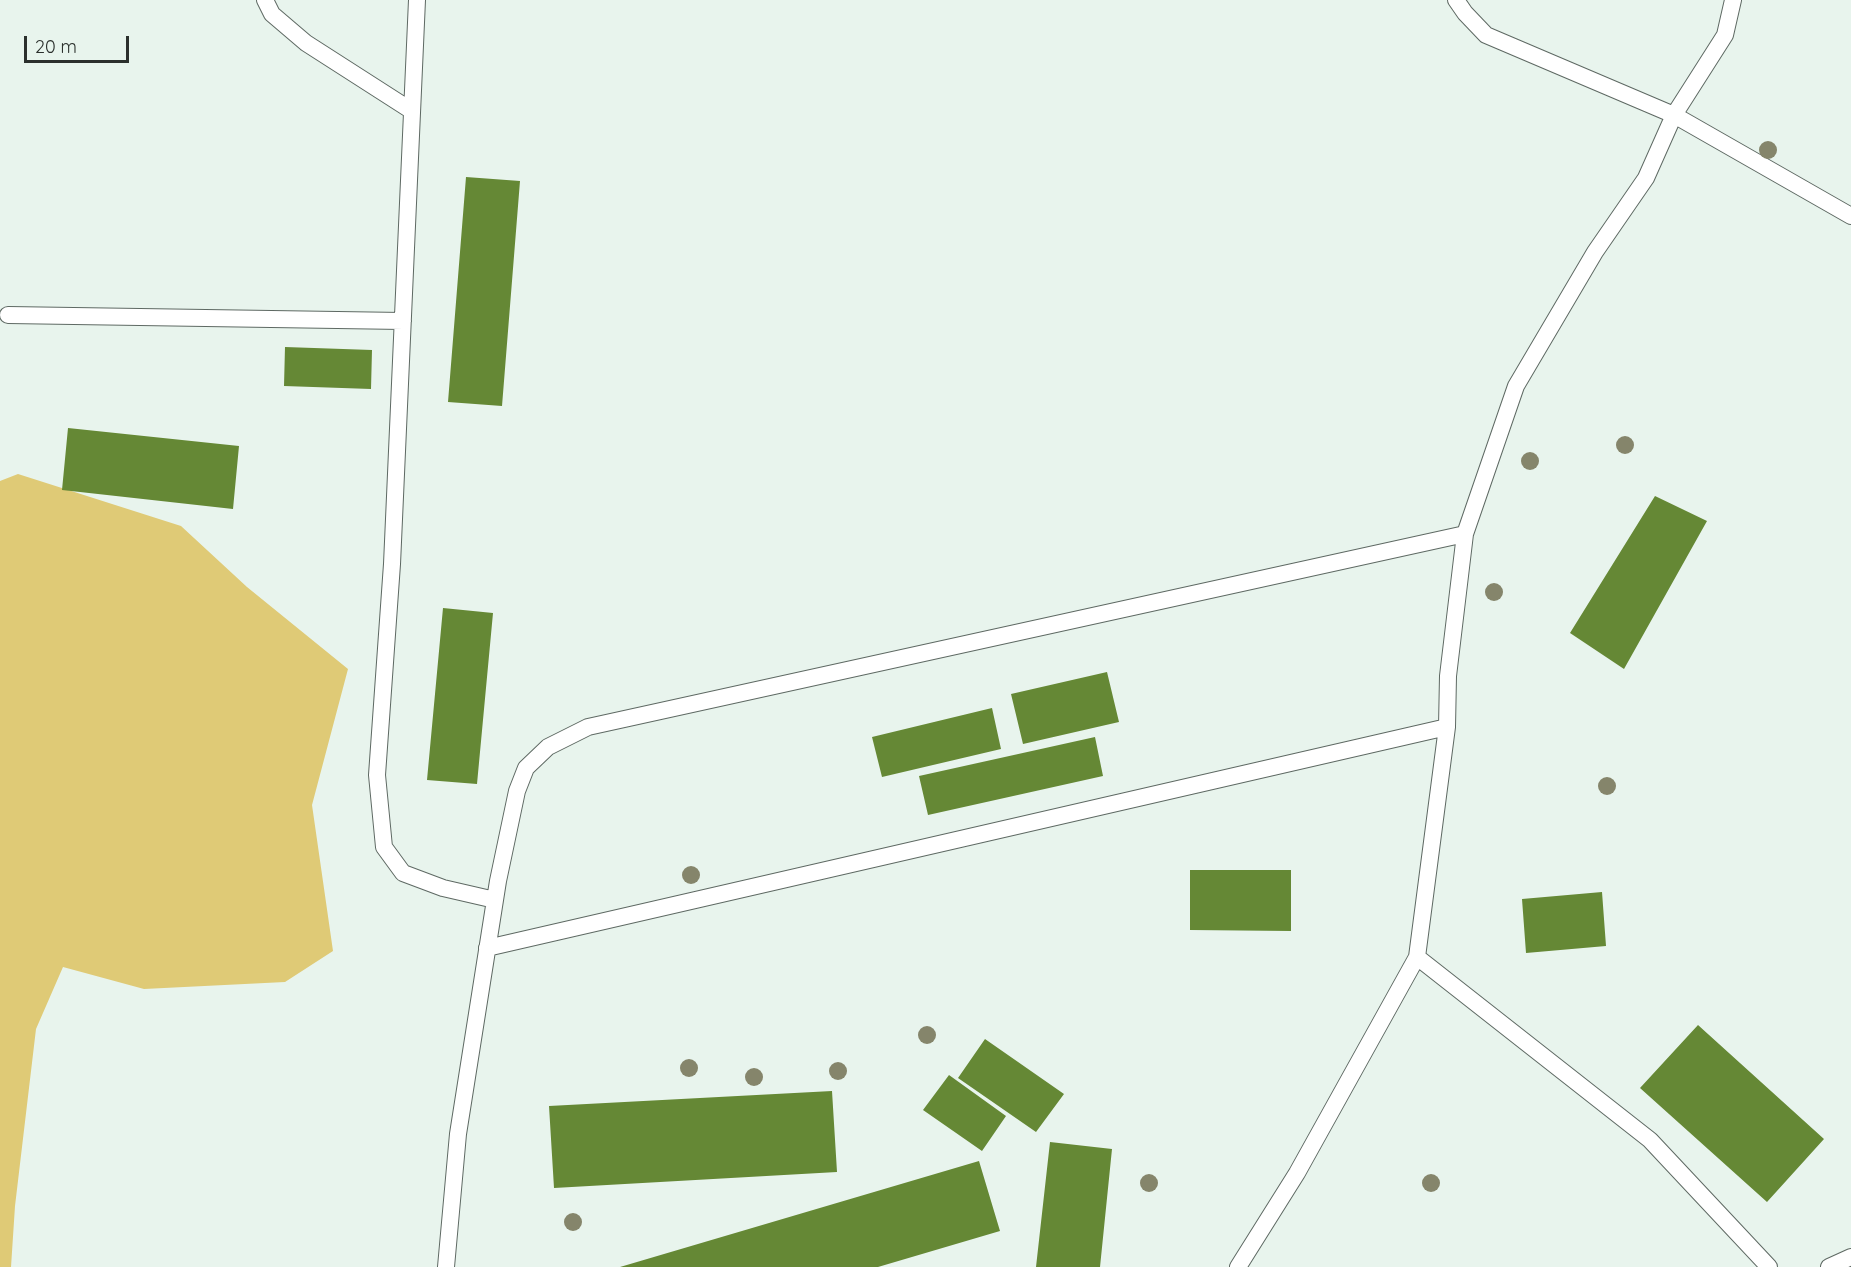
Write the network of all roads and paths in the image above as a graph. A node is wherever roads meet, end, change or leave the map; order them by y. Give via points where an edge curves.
1 (265, 0) edge
2 (417, 0) edge
3 (1456, 0) edge
4 (1733, 0) edge
5 (412, 111) junction
6 (1674, 115) junction
7 (1851, 216) edge
8 (8, 315) dead end
9 (403, 321) junction
10 (1465, 534) junction
11 (1447, 727) junction
12 (495, 900) junction
13 (488, 948) junction
14 (1417, 957) junction
15 (1851, 1257) edge
16 (1762, 1264) edge
17 (446, 1267) edge
18 (1238, 1267) edge
19 (1829, 1267) edge

1 - 5 lane via 272,14 306,43
2 - 5 lane
3 - 6 lane via 1486,35
4 - 6 lane via 1725,35
5 - 9 lane
6 - 7 lane
6 - 10 lane via 1646,178 1595,252 1516,386
8 - 9 lane
9 - 12 lane via 377,775 384,847 403,873 443,888
10 - 11 lane via 1448,676
10 - 12 lane via 588,727 548,747 526,768
11 - 13 lane
11 - 14 lane
12 - 13 lane
13 - 17 lane via 458,1134
14 - 16 lane via 1650,1140
14 - 18 lane via 1297,1173
15 - 19 lane

